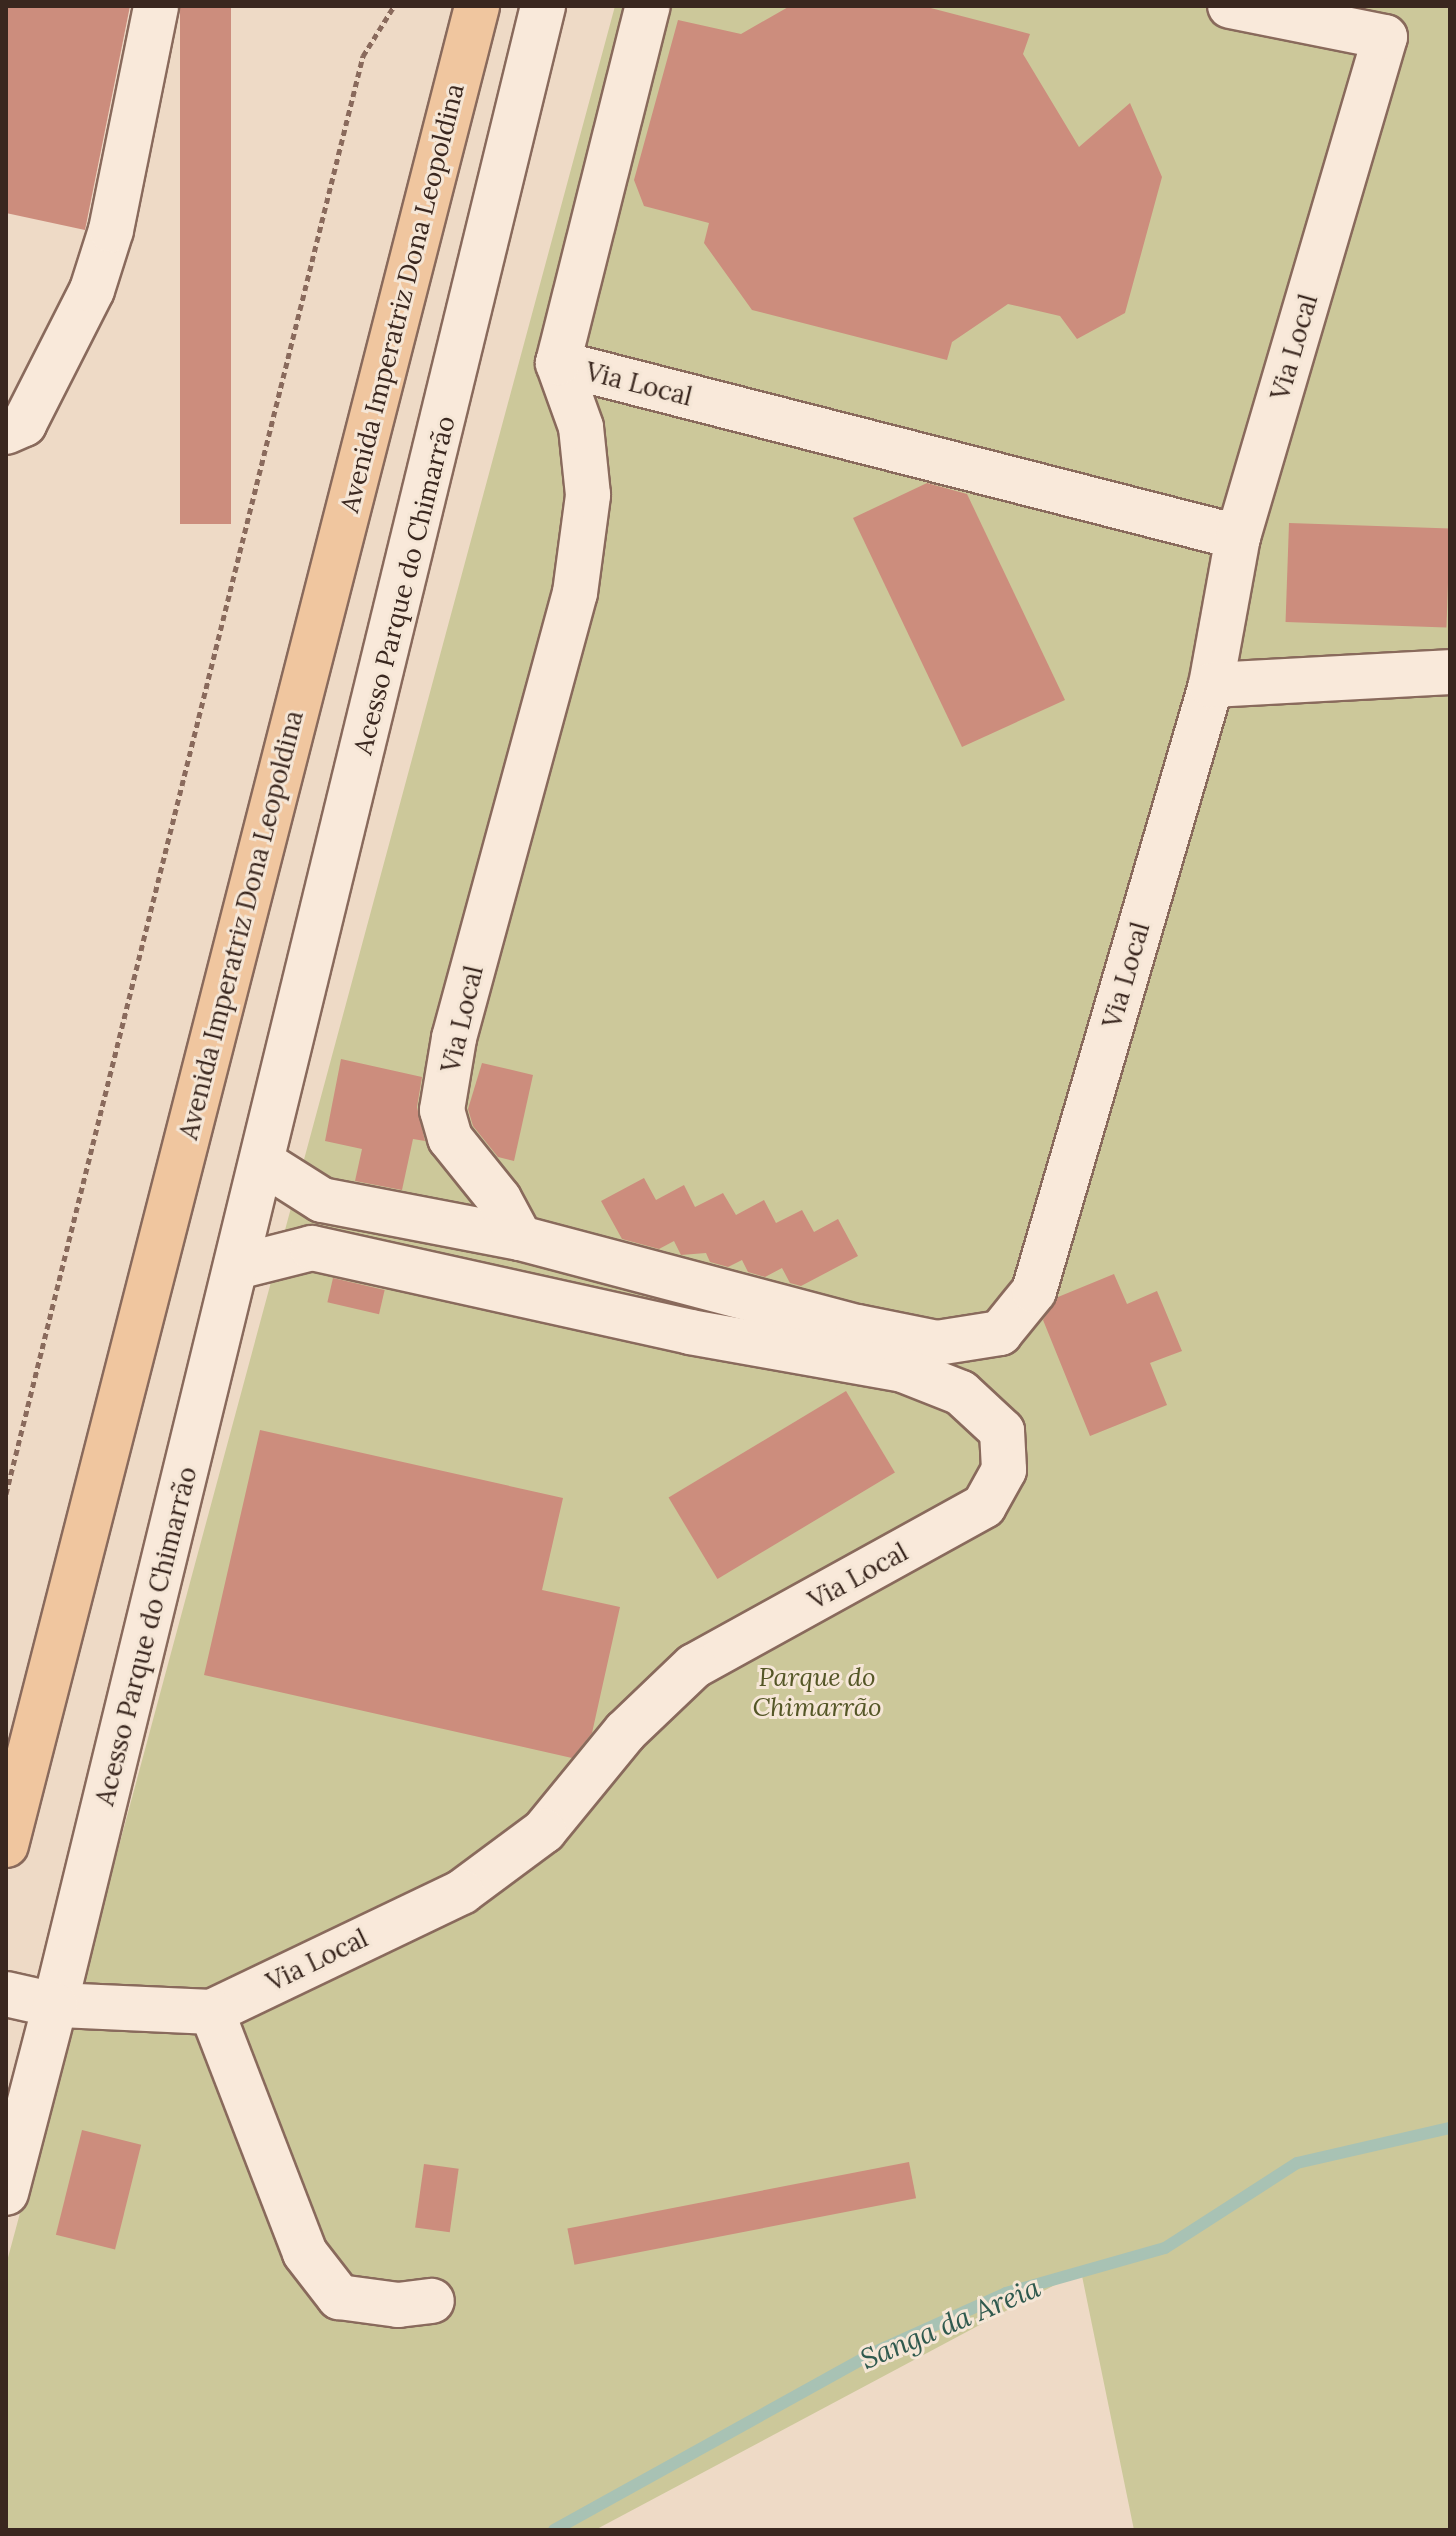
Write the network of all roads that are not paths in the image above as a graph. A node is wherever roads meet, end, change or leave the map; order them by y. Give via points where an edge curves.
1 (156, 6) edge
2 (477, 6) edge
3 (543, 6) edge
4 (648, 6) edge
5 (1230, 6) edge
6 (1389, 21) edge
7 (558, 363) junction
8 (6, 432) edge
9 (1238, 537) junction
10 (1450, 672) edge
11 (1211, 685) junction
12 (265, 1164) junction
13 (322, 1200) junction
14 (520, 1238) junction
15 (312, 1248) junction
16 (607, 1263) junction
17 (237, 1267) junction
18 (593, 1311) junction
19 (854, 1344) junction
20 (6, 1845) edge
21 (6, 1994) edge
22 (55, 2005) junction
23 (212, 2012) junction
24 (6, 2193) edge
25 (432, 2301) dead end

1 - 8 lane via 111,230 92,290 24,424
2 - 20 main road, Avenida Imperatriz Dona Leopoldina
3 - 12 lane, Acesso Parque do Chimarrão
4 - 7 lane, Via Local
5 - 6 lane, Via Local
6 - 9 lane, Via Local
7 - 9 lane, Via Local
7 - 14 lane, Via Local via 581,427 588,495 575,593 454,1038 442,1110 450,1138 499,1199
9 - 11 lane, Via Local
10 - 11 lane
11 - 19 lane, Via Local via 1034,1291 1000,1333 937,1343
12 - 13 lane
12 - 17 lane, Acesso Parque do Chimarrão
13 - 14 lane, Via Local
13 - 15 lane
14 - 16 lane, Via Local
15 - 17 lane
15 - 18 lane, Via Local
16 - 18 lane
16 - 19 lane, Via Local
17 - 22 lane, Acesso Parque do Chimarrão
18 - 19 lane, Via Local
19 - 23 lane, Via Local via 961,1393 1002,1431 1004,1470 984,1506 694,1666 625,1732 544,1831 462,1892
21 - 22 lane
22 - 23 lane, Via Local
22 - 24 lane, Acesso Parque do Chimarrão
23 - 25 lane via 305,2253 339,2297 398,2305

